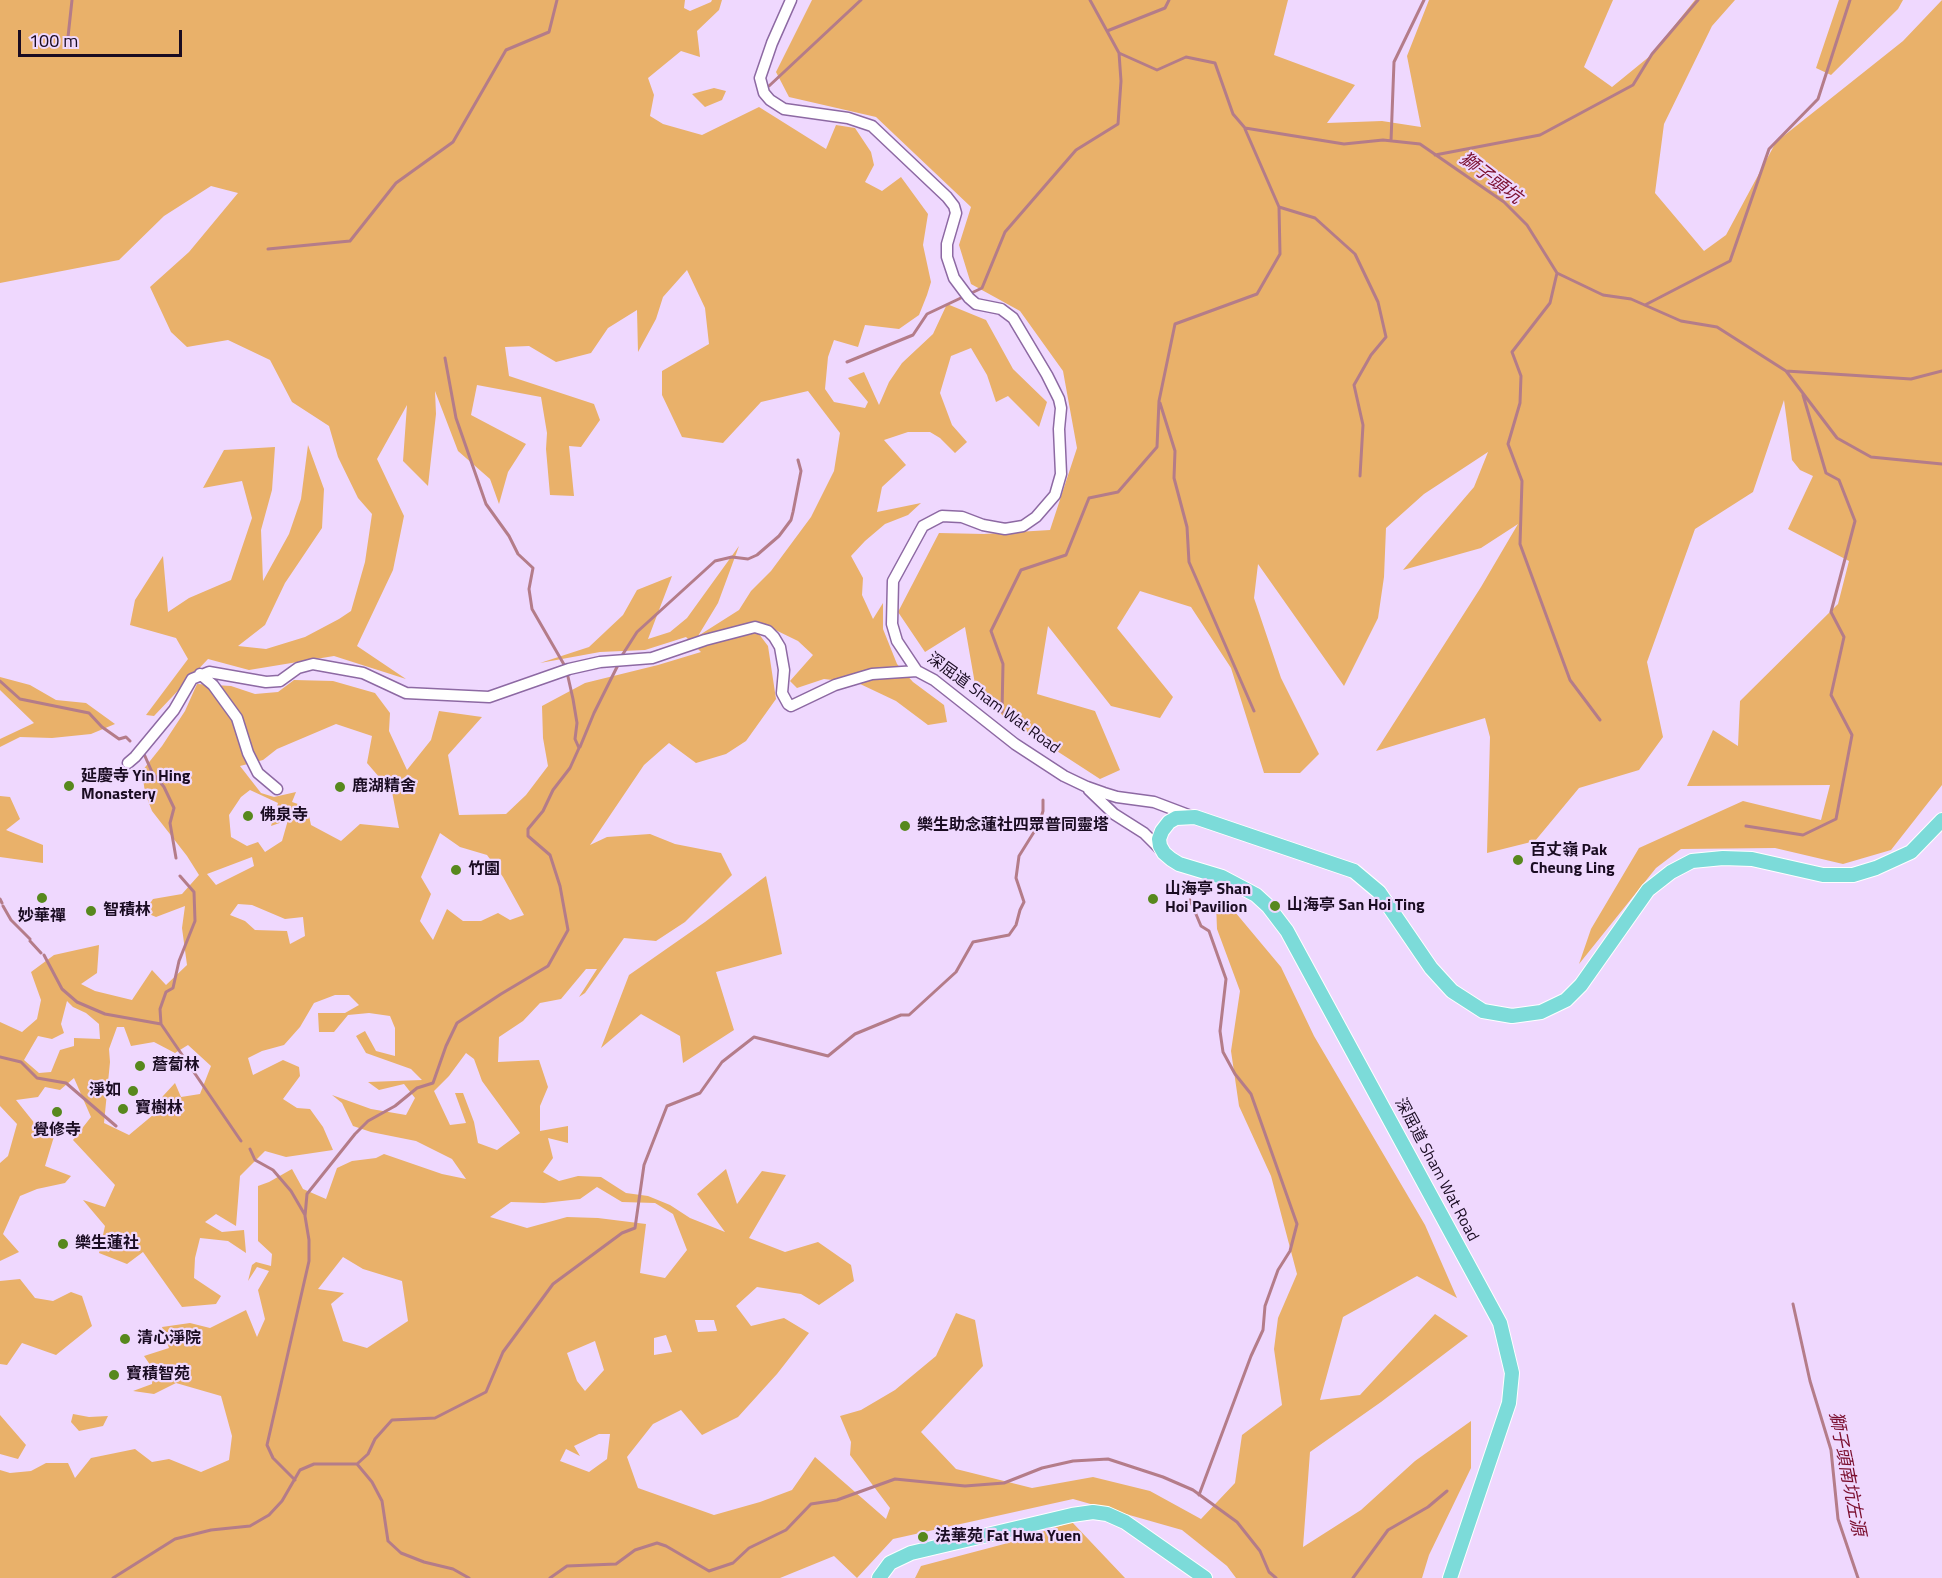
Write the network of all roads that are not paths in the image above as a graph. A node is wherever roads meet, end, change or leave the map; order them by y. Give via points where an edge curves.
1 (791, 0) edge
2 (916, 671) junction
3 (200, 674) junction
4 (128, 763) dead end
5 (1087, 787) junction
6 (277, 789) dead end
7 (1196, 817) junction
8 (1942, 820) edge
9 (1164, 853) junction
10 (879, 1578) edge
11 (1205, 1578) edge
12 (1450, 1578) edge

1 - 2 street, 深屈道 Sham Wat Road via 760,78 764,93 784,109 848,117 872,126 947,197 956,213 947,249 954,278 976,304 1001,309 1013,318 1038,357 1061,408 1060,483 1036,517 1023,526 1005,529 962,517 942,516 923,526 893,581 891,602 897,641
2 - 3 street via 872,674 835,685 792,706 782,693 780,647 768,631 755,627 652,658 569,669 489,697 406,693 363,673 313,664 298,668 280,681
2 - 5 street, 深屈道 Sham Wat Road via 934,680 1015,744
3 - 4 street via 192,679 174,710
3 - 6 street via 237,718 258,773
5 - 7 street, 深屈道 Sham Wat Road via 1117,797 1154,802
5 - 9 street, 深屈道 Sham Wat Road
7 - 8 main road via 1354,871 1378,892 1431,968 1452,991 1483,1011 1512,1016 1541,1011 1566,1000 1581,985 1648,890 1692,861 1752,859 1823,875 1854,875 1911,852
7 - 9 main road via 1181,816 1169,822 1159,839
9 - 12 main road, 深屈道 Sham Wat Road via 1179,864 1222,877 1256,895 1287,931 1500,1323 1512,1372 1509,1403
10 - 11 main road via 890,1563 911,1553 1093,1512 1125,1522

